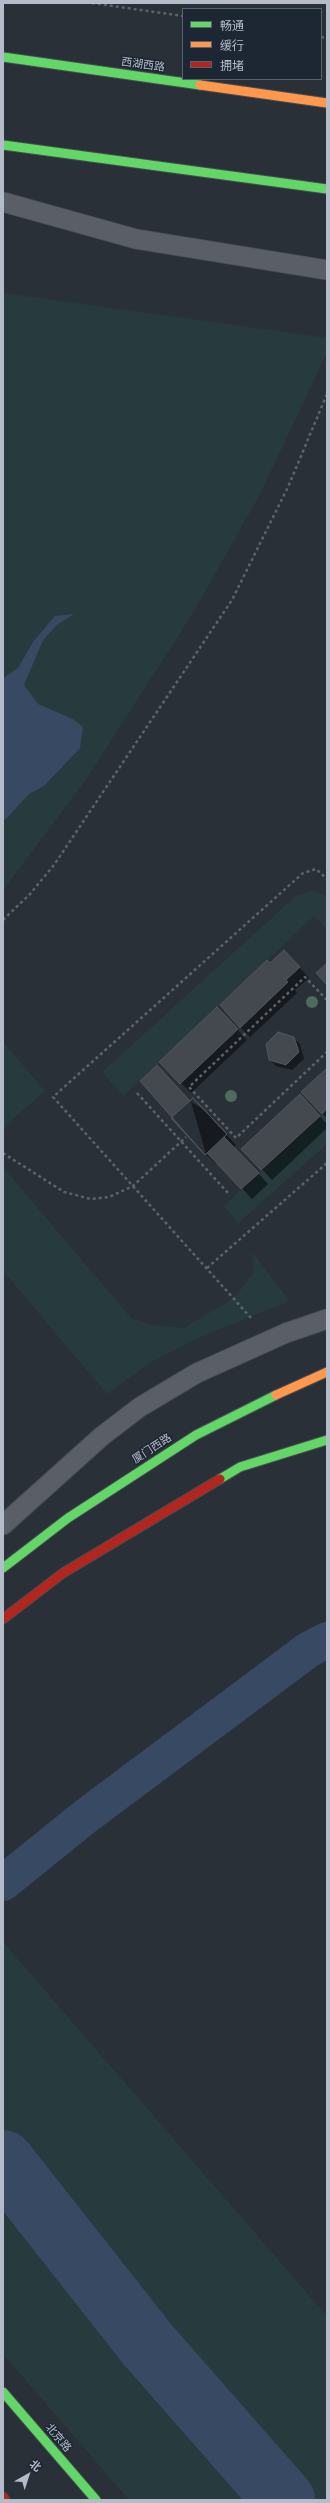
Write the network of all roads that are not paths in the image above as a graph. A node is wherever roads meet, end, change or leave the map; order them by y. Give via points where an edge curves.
1 (3, 57) edge
2 (327, 103) edge
3 (3, 145) edge
4 (327, 189) edge
5 (3, 202) edge
6 (327, 270) edge
7 (327, 1319) edge
8 (327, 1372) edge
9 (327, 1440) edge
10 (3, 1525) edge
11 (3, 1568) edge
12 (3, 1619) edge
13 (3, 2392) edge
14 (3, 2497) edge
15 (6, 2500) edge
16 (96, 2500) edge

1 - 2 main road, 西湖西路
3 - 4 main road
5 - 6 lane via 136,239
7 - 10 lane via 197,1373 140,1407 102,1436
8 - 11 main road, 厦门西路 via 196,1435 68,1518
9 - 12 main road via 240,1467 63,1572
13 - 16 main road, 北京路
14 - 15 main road

